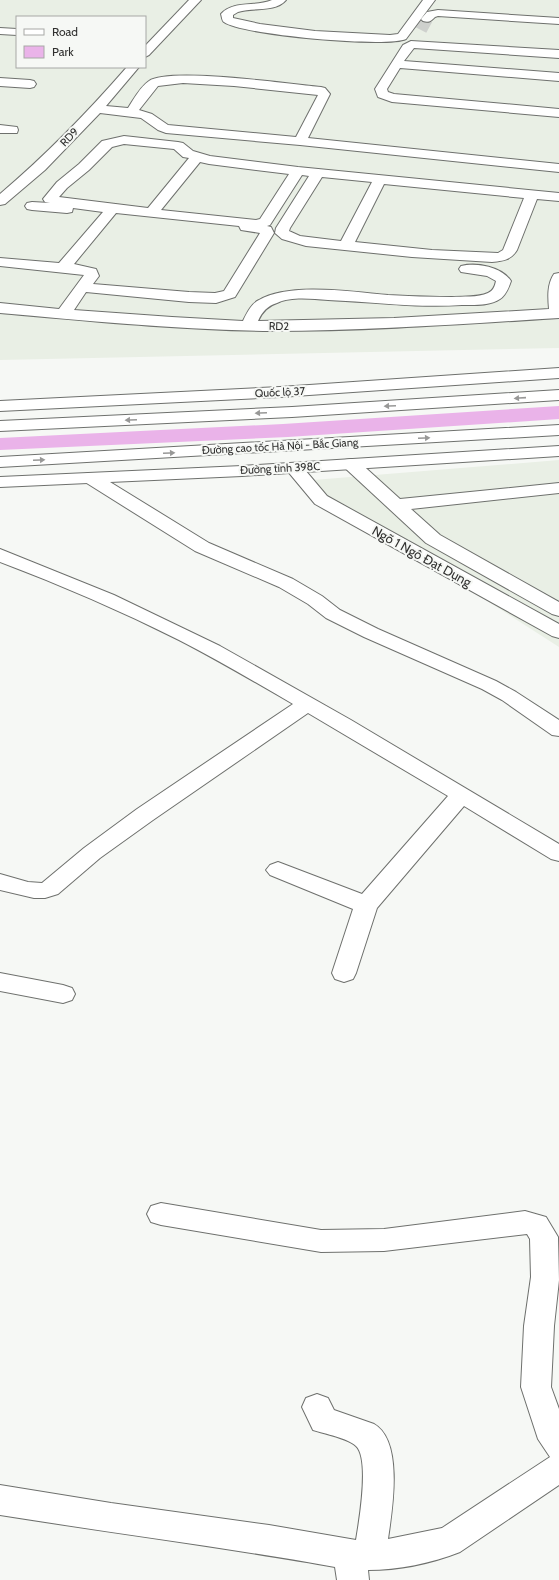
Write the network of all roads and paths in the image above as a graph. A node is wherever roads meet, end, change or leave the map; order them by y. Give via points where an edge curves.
1 (195, 0) edge
2 (280, 0) edge
3 (428, 0) edge
4 (475, 4) dead end
5 (559, 11) edge
6 (427, 19) tunnel mouth
7 (559, 21) edge
8 (0, 31) edge
9 (16, 32) edge
10 (421, 33) dead end
11 (148, 47) edge
12 (559, 48) edge
13 (559, 54) edge
14 (397, 64) junction
15 (132, 68) edge
16 (464, 69) junction
17 (559, 77) edge
18 (0, 82) edge
19 (30, 84) dead end
20 (446, 103) junction
21 (96, 109) junction
22 (131, 112) junction
23 (559, 112) edge
24 (300, 141) junction
25 (196, 158) junction
26 (40, 167) junction
27 (84, 167) junction
28 (559, 168) edge
29 (298, 171) junction
30 (318, 173) junction
31 (380, 179) junction
32 (532, 194) junction
33 (559, 197) edge
34 (0, 201) edge
35 (32, 206) dead end
36 (152, 212) junction
37 (109, 214) junction
38 (346, 246) junction
39 (0, 262) edge
40 (443, 267) dead end
41 (62, 268) junction
42 (559, 277) edge
43 (82, 287) junction
44 (0, 308) edge
45 (558, 313) edge
46 (63, 314) junction
47 (248, 325) junction
48 (559, 373) edge
49 (559, 395) edge
50 (0, 406) edge
51 (0, 426) edge
52 (559, 430) edge
53 (559, 452) edge
54 (0, 462) edge
55 (351, 464) junction
56 (294, 468) junction
57 (91, 478) junction
58 (0, 482) edge
59 (559, 488) edge
60 (395, 505) junction
61 (0, 554) edge
62 (559, 610) edge
63 (559, 632) edge
64 (307, 704) junction
65 (559, 730) edge
66 (461, 795) junction
67 (559, 854) edge
68 (278, 870) dead end
69 (0, 882) edge
70 (366, 905) junction
71 (344, 973) dead end
72 (0, 982) edge
73 (63, 994) dead end
74 (162, 1214) dead end
75 (318, 1408) dead end
76 (559, 1447) edge
77 (559, 1468) edge
78 (0, 1500) edge
79 (358, 1563) edge

1 - 11 main road
2 - 3 main road via 272,4 249,3 238,6 227,14 228,20 255,27 355,38 395,38 404,34
4 - 5 main road
6 - 7 main road via 431,14 438,13
8 - 9 main road
10 - 12 main road via 419,35 422,38 431,40
13 - 14 main road via 418,43 407,47
14 - 16 main road
14 - 20 main road via 381,90 382,94 392,98
15 - 21 main road, RD9
16 - 17 main road
16 - 20 main road
18 - 19 main road
20 - 23 main road
21 - 22 main road
21 - 26 main road, RD9
22 - 24 main road via 146,115 159,127 166,129
22 - 24 main road via 154,83 161,82 196,80 321,91 324,94
24 - 28 main road
25 - 27 main road via 178,146 124,140 107,144
25 - 29 main road
25 - 36 main road
26 - 27 main road
26 - 34 main road, RD9
27 - 36 main road via 50,198 62,203
29 - 30 main road
29 - 36 main road via 265,222 240,223
30 - 31 main road
30 - 38 main road via 282,233 295,239
31 - 32 main road
31 - 38 main road
32 - 33 main road
32 - 38 main road via 510,250 502,257 431,254
35 - 37 main road
37 - 41 main road
37 - 43 main road via 263,229 267,233 230,294 216,298 189,297
39 - 41 main road
40 - 47 main road via 496,273 504,281 500,291 493,296 448,302 296,294 266,302 256,309
41 - 43 main road via 91,272 92,276
42 - 45 main road via 555,300
43 - 46 main road
44 - 46 main road, RD2
45 - 47 main road, RD2 via 383,324
46 - 47 main road, RD2
48 - 50 main road, Quốc lộ 37
49 -> 51 main road via 292,412
54 -> 52 main road, Đường cao tốc Hà Nội - Bắc Giang
53 - 55 main road, Đường tỉnh 398C
55 - 56 main road, Đường tỉnh 398C
55 - 60 main road
56 - 57 main road, Đường tỉnh 398C
56 - 63 main road, Ngõ 1 Ngô Đạt Dụng via 321,500
57 - 58 main road, Đường tỉnh 398C
57 - 65 main road via 202,547 286,583 333,614 510,696
59 - 60 main road
60 - 62 main road via 433,539
61 - 64 main road via 71,582 149,618 212,649
64 - 66 main road via 355,730
64 - 69 main road via 98,849 55,886 44,890
66 - 67 main road
66 - 70 main road
68 - 70 main road
70 - 71 main road
72 - 73 main road
74 - 76 main road via 322,1241 384,1240 525,1222 536,1225 544,1236 545,1277 536,1386
75 - 79 main road via 324,1420 367,1436 376,1451 379,1466 377,1495
77 - 79 main road via 552,1470 449,1541
78 - 79 main road via 269,1540

